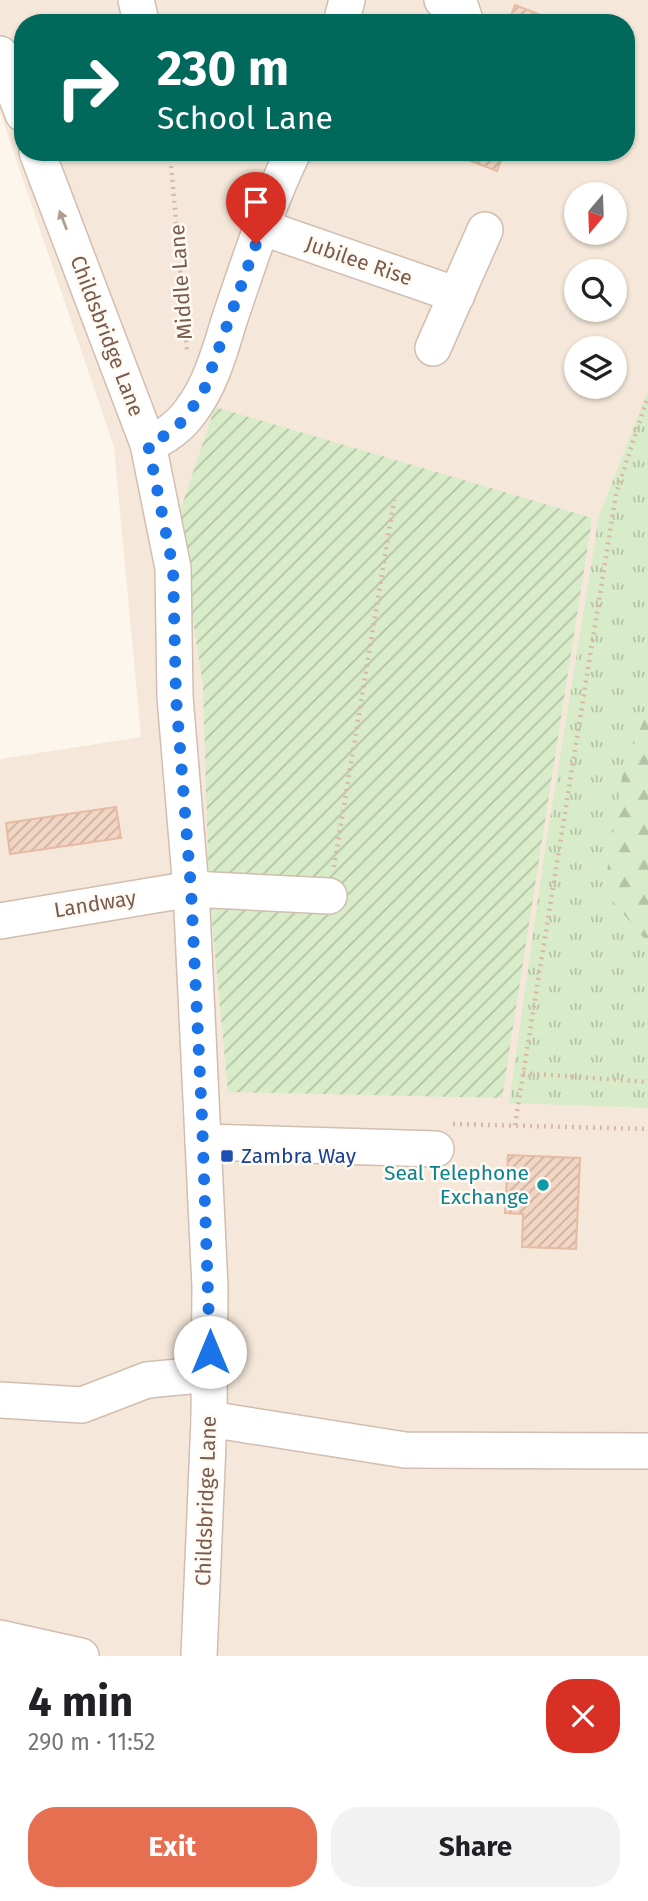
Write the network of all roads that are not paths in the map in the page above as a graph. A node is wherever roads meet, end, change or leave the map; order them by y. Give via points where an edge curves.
1 (442, 0) edge
2 (463, 14) edge
3 (0, 54) edge
4 (14, 91) edge
5 (40, 161) edge
6 (289, 161) edge
7 (261, 227) junction
8 (485, 230) dead end
9 (457, 295) junction
10 (433, 348) dead end
11 (150, 452) junction
12 (191, 889) junction
13 (329, 896) road end
14 (0, 921) edge
15 (203, 1142) junction
16 (436, 1149) dead end
17 (210, 1374) junction
18 (0, 1400) edge
19 (209, 1419) junction
20 (648, 1451) edge
21 (0, 1638) edge
22 (81, 1656) edge
23 (199, 1656) edge

1 - 2 street via 461,8
3 - 4 street
11 -> 5 street, Childsbridge Lane
6 - 7 street
7 - 9 street, Jubilee Rise
7 - 11 street via 204,390 184,420
8 - 9 street
9 - 10 street
11 - 12 street, Childsbridge Lane via 173,568 176,697
12 - 13 street, Landway
12 - 14 street, Landway
12 - 15 street, Childsbridge Lane
15 - 16 street
15 - 17 street, Childsbridge Lane
17 - 18 street via 147,1380 82,1405
17 - 19 street, Childsbridge Lane
19 - 20 street via 405,1450
19 - 23 street, Childsbridge Lane
21 - 22 street

